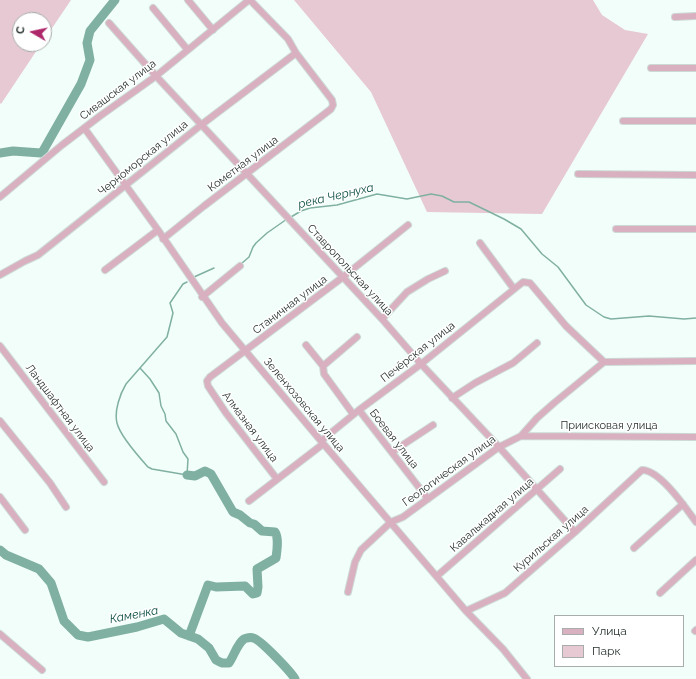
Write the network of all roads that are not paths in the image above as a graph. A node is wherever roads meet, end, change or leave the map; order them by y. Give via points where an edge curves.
1 (188, 0) edge
2 (249, 0) edge
3 (153, 8) dead end
4 (696, 16) edge
5 (675, 17) dead end
6 (109, 23) dead end
7 (213, 30) junction
8 (188, 49) junction
9 (296, 53) junction
10 (651, 68) dead end
11 (696, 68) edge
12 (156, 76) junction
13 (623, 121) dead end
14 (696, 121) edge
15 (201, 124) junction
16 (84, 129) junction
17 (247, 174) junction
18 (578, 174) dead end
19 (696, 175) edge
20 (126, 185) junction
21 (0, 197) edge
22 (408, 225) dead end
23 (616, 229) dead end
24 (696, 229) edge
25 (158, 230) junction
26 (164, 239) junction
27 (480, 243) dead end
28 (240, 266) dead end
29 (105, 270) dead end
30 (446, 271) dead end
31 (0, 275) edge
32 (343, 277) junction
33 (514, 289) junction
34 (202, 297) junction
35 (382, 319) junction
36 (356, 336) dead end
37 (537, 343) dead end
38 (306, 345) dead end
39 (0, 346) edge
40 (246, 351) junction
41 (696, 361) edge
42 (604, 362) junction
43 (421, 364) junction
44 (323, 366) junction
45 (208, 386) joint
46 (452, 398) junction
47 (359, 410) junction
48 (353, 414) junction
49 (0, 421) edge
50 (433, 425) dead end
51 (521, 436) junction
52 (696, 437) edge
53 (322, 443) junction
54 (499, 447) junction
55 (392, 452) junction
56 (560, 469) dead end
57 (277, 479) junction
58 (104, 482) dead end
59 (537, 489) junction
60 (0, 497) edge
61 (428, 499) junction
62 (249, 501) dead end
63 (683, 504) junction
64 (66, 507) dead end
65 (391, 522) junction
66 (696, 522) edge
67 (25, 530) dead end
68 (575, 532) junction
69 (634, 548) dead end
70 (696, 560) edge
71 (437, 576) junction
72 (348, 592) dead end
73 (660, 593) dead end
74 (466, 611) junction
75 (0, 634) edge
76 (42, 670) dead end
77 (527, 679) edge

1 - 7 street
2 - 7 street, Сивашская улица
2 - 9 street via 288,39
3 - 8 street
4 - 5 street
6 - 12 street, Ставропольская улица
7 - 8 street, Сивашская улица
8 - 12 street, Сивашская улица
9 - 15 street, Черноморская улица
9 - 17 street, Кометная улица via 332,100 333,105
10 - 11 street
12 - 15 street, Ставропольская улица
12 - 16 street, Сивашская улица
13 - 14 street
15 - 17 street, Ставропольская улица
15 - 20 street, Черноморская улица
16 - 20 street, Зеленхозовская улица
16 - 21 street, Сивашская улица
17 - 26 street, Кометная улица
17 - 32 street, Ставропольская улица
18 - 19 street
20 - 25 street, Зеленхозовская улица
20 - 31 street, Черноморская улица via 38,255
22 - 32 street, Станичная улица
23 - 24 street
25 - 26 street, Зеленхозовская улица
25 - 29 street
26 - 34 street, Зеленхозовская улица
27 - 33 street
28 - 34 street
30 - 35 street via 408,292
32 - 35 street, Ставропольская улица
32 - 40 street, Станичная улица
33 - 42 street, Печёрская улица via 523,282 530,283 566,326
33 - 43 street, Печёрская улица
34 - 40 street, Зеленхозовская улица
35 - 43 street, Ставропольская улица
36 - 44 street
37 - 46 street via 513,363
38 - 44 street, Боевая улица
39 - 58 street, Ландшафтная улица
40 - 45 street, Станичная улица via 210,378 207,381
40 - 53 street, Зеленхозовская улица
41 - 42 street
42 - 51 street, Геологическая улица via 537,418
43 - 46 street, Ставропольская улица
43 - 47 street, Печёрская улица
44 - 48 street, Боевая улица via 324,374
45 - 57 street, Алмазная улица
46 - 54 street, Ставропольская улица
47 - 48 street, Печёрская улица
47 - 55 street, Боевая улица
48 - 53 street, Печёрская улица
49 - 64 street
50 - 55 street
51 - 52 street, Приисковая улица
51 - 54 street, Геологическая улица
53 - 57 street, Печёрская улица
53 - 65 street, Зеленхозовская улица
54 - 59 street, Ставропольская улица
54 - 61 street, Геологическая улица
55 - 61 street, Боевая улица
56 - 59 street, Кавалькадная улица
57 - 62 street, Печёрская улица
59 - 68 street, Ставропольская улица
59 - 71 street, Кавалькадная улица
60 - 67 street
61 - 65 street, Геологическая улица via 403,517
63 - 66 street
63 - 68 street, Курильская улица via 652,473 642,470
63 - 69 street
65 - 71 street, Зеленхозовская улица
65 - 72 street, Геологическая улица via 356,556
68 - 74 street, Курильская улица via 505,593
70 - 73 street
71 - 74 street, Зеленхозовская улица
74 - 77 street, Зеленхозовская улица via 503,649
75 - 76 street

